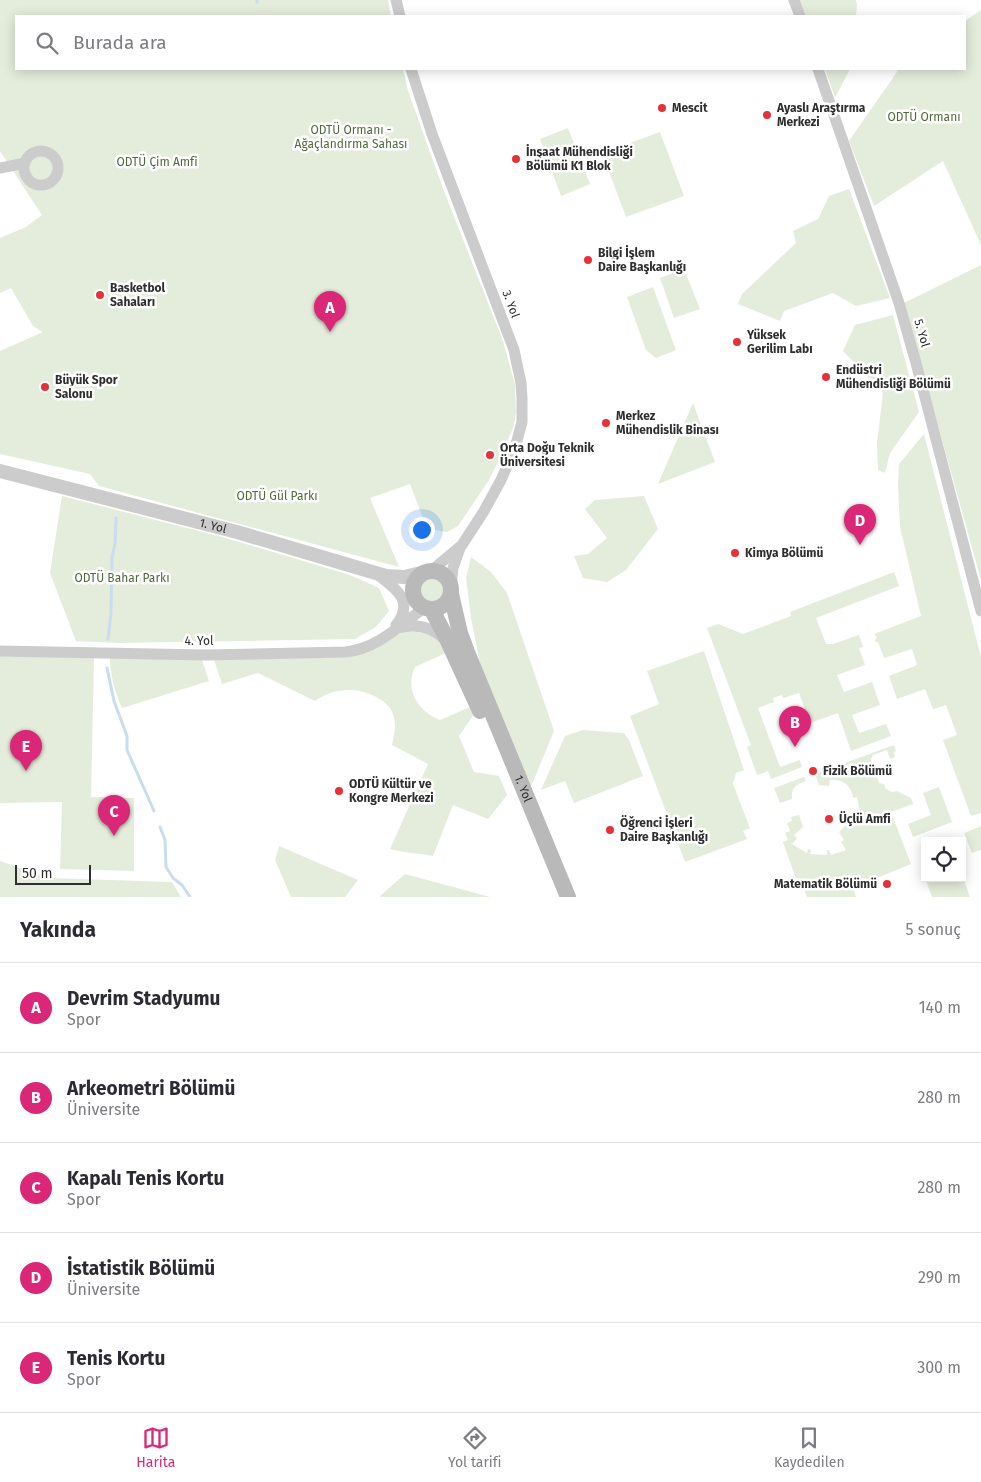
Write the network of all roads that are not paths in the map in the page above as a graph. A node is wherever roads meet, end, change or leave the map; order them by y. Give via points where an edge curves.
1 (396, 0) edge
2 (794, 0) edge
3 (400, 15) edge
4 (800, 15) edge
5 (411, 70) edge
6 (818, 70) edge
7 (25, 163) dead end
8 (0, 168) edge
9 (0, 471) edge
10 (461, 546) junction
11 (428, 572) junction
12 (375, 573) junction
13 (451, 591) junction
14 (428, 609) junction
15 (981, 611) edge
16 (392, 630) junction
17 (450, 645) junction
18 (0, 651) edge
19 (530, 817) junction
20 (556, 897) edge
21 (568, 897) edge

1 - 3 street
2 - 4 street
5 - 10 street, 3. Yol via 432,134 514,350 521,383 522,422 515,448 484,511
6 - 15 street, 5. Yol via 899,303
7 - 8 street
9 - 12 street, 1. Yol via 237,532
10 - 11 street, 3. Yol
10 - 13 street, 3. Yol via 453,568
11 - 12 street, 1. Yol via 395,577
11 - 13 main road via 443,574 449,580
11 - 14 main road via 415,581 413,593 419,604
12 - 16 street, 4. Yol via 394,587 404,603 403,614
13 - 14 main road via 442,607
13 - 19 main road, 1. Yol via 460,633
14 - 16 street, 4. Yol
14 - 17 main road, 1. Yol
16 - 17 street, 4. Yol via 427,627
16 - 18 street, 4. Yol via 365,648 342,652 205,655
17 - 19 main road, 1. Yol
19 - 20 main road, 1. Yol
19 - 21 main road, 1. Yol

